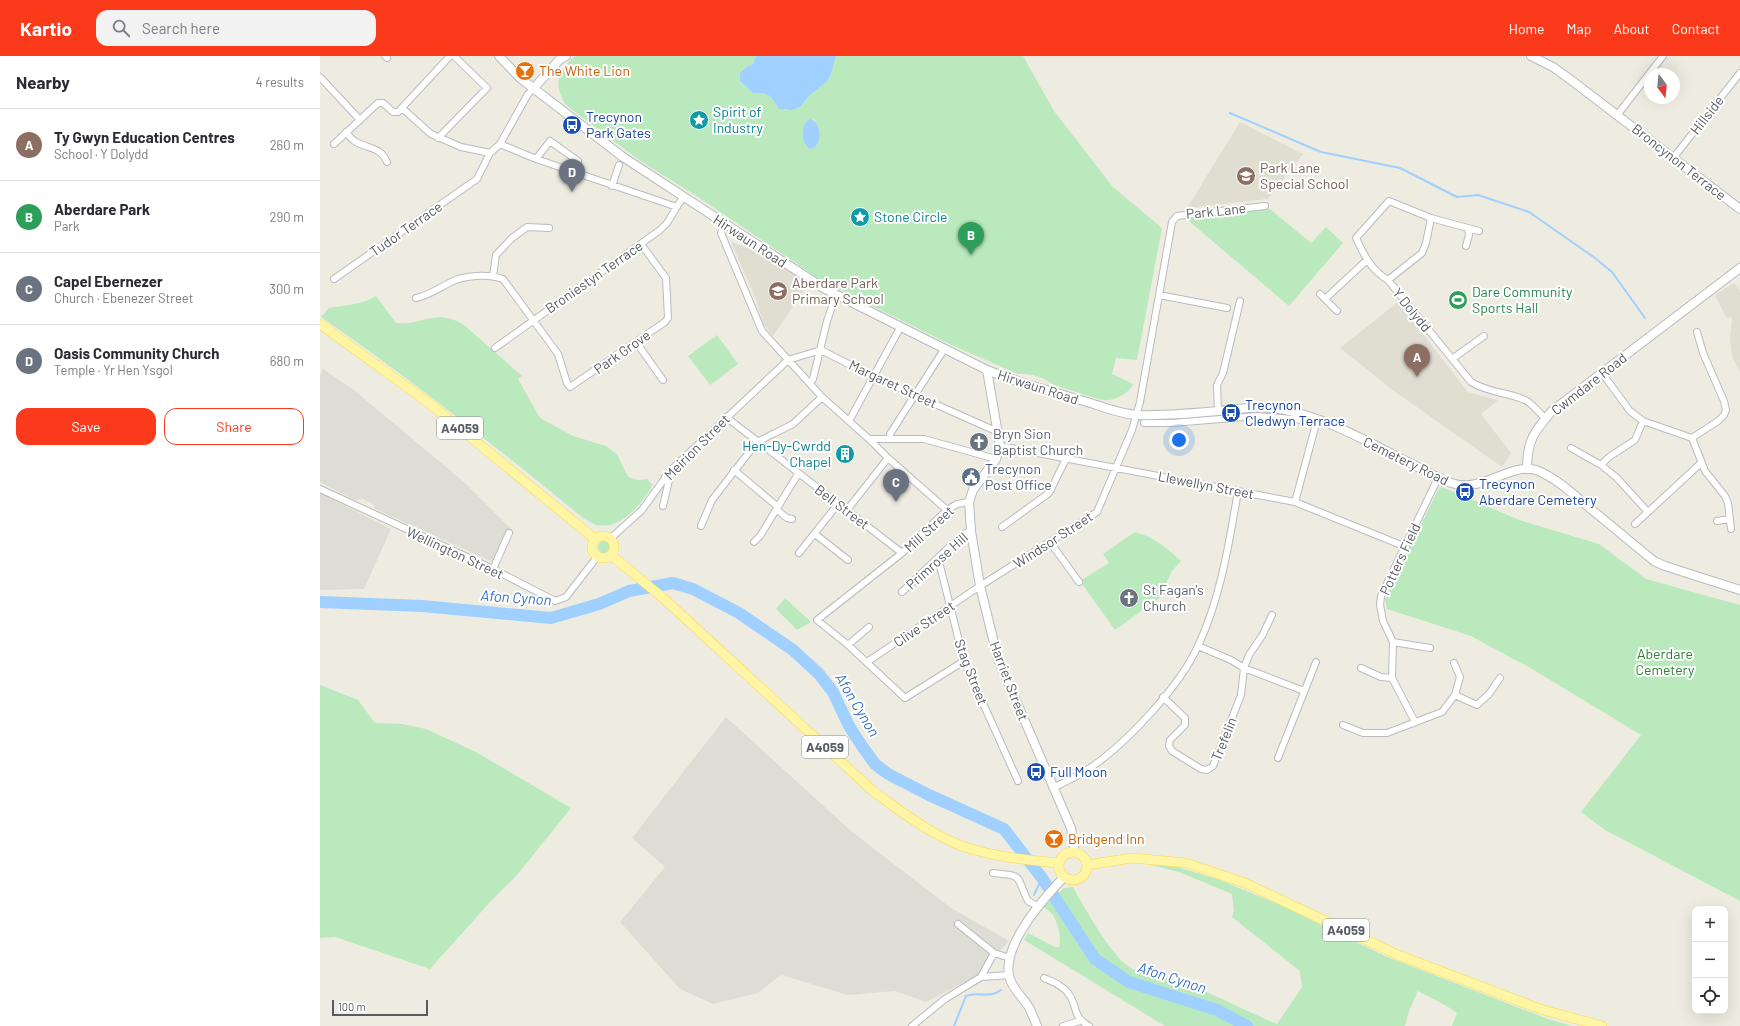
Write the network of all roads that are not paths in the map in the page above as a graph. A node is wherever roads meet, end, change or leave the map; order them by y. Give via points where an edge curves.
1 (450, 56) edge
2 (454, 56) edge
3 (499, 56) edge
4 (566, 56) edge
5 (1532, 56) edge
6 (1663, 56) edge
7 (1740, 73) edge
8 (320, 77) edge
9 (533, 89) junction
10 (402, 108) junction
11 (1618, 114) junction
12 (360, 120) junction
13 (346, 132) junction
14 (438, 138) junction
15 (334, 144) dead end
16 (500, 144) junction
17 (490, 153) junction
18 (1674, 157) junction
19 (536, 159) junction
20 (578, 161) dead end
21 (387, 162) dead end
22 (619, 165) dead end
23 (612, 186) junction
24 (683, 197) junction
25 (1264, 206) dead end
26 (677, 207) junction
27 (1740, 209) edge
28 (1431, 218) junction
29 (725, 224) junction
30 (549, 228) dead end
31 (1468, 228) junction
32 (1479, 231) dead end
33 (641, 244) junction
34 (1466, 246) dead end
35 (1367, 260) junction
36 (1740, 268) edge
37 (493, 276) junction
38 (334, 279) dead end
39 (1388, 280) junction
40 (1320, 294) dead end
41 (836, 295) junction
42 (1159, 295) junction
43 (416, 298) dead end
44 (1325, 299) junction
45 (1240, 301) dead end
46 (1228, 308) dead end
47 (1337, 311) dead end
48 (534, 320) junction
49 (320, 324) edge
50 (900, 328) junction
51 (1697, 332) dead end
52 (1484, 336) dead end
53 (636, 342) junction
54 (495, 348) dead end
55 (945, 348) junction
56 (819, 351) junction
57 (1452, 359) junction
58 (788, 360) junction
59 (987, 370) junction
60 (1602, 373) junction
61 (872, 376) junction
62 (663, 380) dead end
63 (810, 383) junction
64 (916, 395) junction
65 (822, 397) junction
66 (1218, 411) junction
67 (1136, 415) junction
68 (726, 417) junction
69 (1164, 418) junction
70 (1313, 419) junction
71 (1546, 419) junction
72 (1644, 420) junction
73 (848, 421) junction
74 (1144, 423) dead end
75 (998, 432) junction
76 (1692, 438) junction
77 (869, 439) junction
78 (890, 440) junction
79 (757, 442) junction
80 (1000, 446) junction
81 (1571, 448) dead end
82 (888, 458) junction
83 (996, 459) junction
84 (1066, 459) junction
85 (1701, 463) junction
86 (1601, 465) junction
87 (1116, 468) junction
88 (1527, 469) junction
89 (734, 470) junction
90 (798, 474) junction
91 (665, 478) junction
92 (1438, 478) junction
93 (320, 489) edge
94 (1238, 491) junction
95 (970, 502) junction
96 (1294, 502) junction
97 (838, 504) junction
98 (663, 506) dead end
99 (777, 508) junction
100 (847, 510) junction
101 (947, 510) junction
102 (1648, 512) junction
103 (792, 519) dead end
104 (1730, 519) junction
105 (1717, 521) dead end
106 (1635, 524) dead end
107 (701, 526) dead end
108 (1002, 526) dead end
109 (1731, 529) dead end
110 (971, 531) junction
111 (509, 533) dead end
112 (815, 534) junction
113 (610, 538) junction
114 (595, 539) junction
115 (754, 542) dead end
116 (1050, 542) junction
117 (1406, 547) junction
118 (799, 553) dead end
119 (902, 553) junction
120 (612, 555) junction
121 (597, 557) junction
122 (938, 558) junction
123 (848, 560) dead end
124 (493, 569) junction
125 (1079, 582) dead end
126 (980, 586) junction
127 (1740, 590) edge
128 (902, 592) dead end
129 (949, 607) junction
130 (1272, 614) dead end
131 (869, 627) dead end
132 (1393, 642) junction
133 (848, 645) junction
134 (1198, 646) junction
135 (1430, 648) dead end
136 (964, 661) junction
137 (867, 662) junction
138 (1316, 662) dead end
139 (1454, 663) dead end
140 (1244, 668) junction
141 (1361, 668) dead end
142 (1392, 678) junction
143 (1500, 678) dead end
144 (1304, 691) junction
145 (1455, 695) junction
146 (1164, 697) junction
147 (1415, 722) junction
148 (1343, 725) dead end
149 (1278, 758) dead end
150 (1018, 781) dead end
151 (1053, 788) junction
152 (1075, 852) junction
153 (1059, 863) junction
154 (1087, 865) junction
155 (993, 873) dead end
156 (1064, 877) junction
157 (1039, 907) junction
158 (958, 924) dead end
159 (994, 953) junction
160 (1010, 958) junction
161 (1009, 975) junction
162 (981, 977) junction
163 (1044, 978) dead end
164 (1080, 1021) junction
165 (912, 1026) edge
166 (1037, 1026) edge
167 (1063, 1026) edge
168 (1089, 1026) edge
169 (1602, 1026) edge

1 - 10 street
2 - 14 street via 488,88
3 - 9 main road, Hirwaun Road
4 - 9 main road via 559,60
5 - 11 main road, Broncynon Terrace via 1553,67
6 - 11 street
7 - 18 street, Hillside
8 - 12 street
9 - 16 street
9 - 24 main road, Hirwaun Road via 623,157
10 - 12 street via 398,112 393,112 383,103 378,103
10 - 14 street
11 - 18 main road, Broncynon Terrace
12 - 13 street
13 - 15 street
13 - 21 street via 354,141 380,151
14 - 17 street
16 - 17 street
16 - 19 street
17 - 38 street, Tudor Terrace via 477,179
18 - 27 main road, Broncynon Terrace
19 - 20 street via 550,141
19 - 23 street
22 - 23 street
23 - 26 street
24 - 26 street, Broniestyn Terrace
24 - 29 main road, Hirwaun Road
25 - 42 street, Park Lane via 1177,216 1169,233
26 - 33 street, Broniestyn Terrace via 660,230
28 - 31 street, Y Dolydd
28 - 35 street, Y Dolydd via 1389,201 1356,238
28 - 39 street, Y Dolydd via 1422,252
29 - 41 main road, Hirwaun Road
29 - 58 street via 721,233 762,331
30 - 37 street via 527,227 512,238 496,255
31 - 32 street, Y Dolydd
31 - 34 street
33 - 48 street, Broniestyn Terrace
33 - 53 street, Park Grove via 666,278 668,318
35 - 39 street, Y Dolydd via 1377,273
35 - 44 street
36 - 60 main road, Cwmdare Road
37 - 43 street via 466,277 429,295
37 - 48 street via 503,279
39 - 57 street, Y Dolydd
40 - 44 street
41 - 50 main road, Hirwaun Road
41 - 56 street
42 - 46 street
42 - 67 street, Park Lane
44 - 47 street
45 - 66 street via 1223,373 1217,385
48 - 53 street, Park Grove via 558,354 570,387
48 - 54 street, Broniestyn Terrace
49 - 114 main road, A4059 via 429,403
50 - 55 main road, Hirwaun Road
50 - 61 street
51 - 76 street via 1726,410 1718,421
52 - 57 street
53 - 62 street
55 - 59 main road, Hirwaun Road
55 - 64 street
56 - 58 street
56 - 61 street, Margaret Street
56 - 63 street
57 - 71 street, Y Dolydd via 1471,382 1495,393 1526,400
58 - 63 street
58 - 68 street, Meirion Street
59 - 67 main road, Hirwaun Road via 1048,391
59 - 75 main road, Mill Street
60 - 71 main road, Cwmdare Road via 1552,411
60 - 72 street via 1630,411
61 - 64 street, Margaret Street
61 - 73 street
63 - 65 street
64 - 75 street, Margaret Street
64 - 78 street via 890,434
65 - 73 street
65 - 79 street via 793,424
66 - 69 main road, Cemetery Road
66 - 70 main road, Cemetery Road via 1272,408
67 - 69 main road, Cemetery Road
67 - 87 street, Windsor Street
68 - 79 street, Bell Street
68 - 91 street, Meirion Street
69 - 70 street, Cemetery Road via 1257,416
69 - 74 street, Cemetery Road
70 - 92 main road, Cemetery Road via 1349,433
70 - 96 street
71 - 88 main road, Cwmdare Road via 1532,436 1527,451
72 - 76 street
72 - 86 street via 1635,440
73 - 77 street
75 - 80 main road, Mill Street
76 - 85 street
77 - 78 street
77 - 82 street
78 - 83 street via 924,439
79 - 89 street
79 - 90 street, Bell Street
80 - 83 main road, Mill Street
80 - 84 street, Llewellyn Street
81 - 86 street
82 - 100 street
82 - 101 street
83 - 95 main road, Mill Street via 973,490
84 - 87 street, Llewellyn Street
84 - 108 street via 1048,493
85 - 102 street
85 - 104 street via 1725,496
86 - 102 street via 1616,477
87 - 94 street, Llewellyn Street
87 - 116 street, Windsor Street via 1096,512
88 - 92 main road, Cemetery Road via 1470,485 1457,485
88 - 127 main road via 1544,474 1568,490 1654,561
89 - 99 street
89 - 107 street via 712,500
90 - 97 street, Bell Street
90 - 99 street
91 - 98 street via 669,480
91 - 113 street, Meirion Street via 642,510
92 - 117 street, Potters Field
93 - 124 street, Wellington Street
94 - 96 street, Llewellyn Street
94 - 134 street via 1219,591
95 - 101 street, Mill Street via 958,504
95 - 110 main road, Harriet Street
96 - 117 street, Llewellyn Street
97 - 100 street, Bell Street
97 - 112 street
99 - 103 street via 787,518
99 - 115 street
100 - 119 street, Bell Street
101 - 119 street, Mill Street
102 - 106 street
104 - 105 street
104 - 109 street
110 - 122 street, Primrose Hill via 963,534
110 - 126 main road, Harriet Street
111 - 124 street
112 - 118 street
112 - 123 street
113 - 114 main road via 604,536
113 - 120 main road via 615,547
114 - 121 main road via 592,551
116 - 125 street
116 - 126 street, Windsor Street
117 - 132 street, Potters Field via 1381,596 1383,621
119 - 133 street, Mill Street via 817,620
120 - 121 main road via 604,559
120 - 153 main road, A4059 via 662,597 874,792 931,831 961,846 986,854
121 - 124 street, Wellington Street via 566,596 555,601
122 - 128 street, Primrose Hill
122 - 129 street, Stag Street
126 - 129 street, Clive Street
126 - 151 main road, Harriet Street via 998,659
129 - 136 street, Stag Street
129 - 137 street, Clive Street
130 - 140 street, Trefelin
131 - 133 street
132 - 135 street
132 - 142 street, Potters Field
133 - 137 street
134 - 140 street via 1232,660
134 - 146 street via 1182,675
136 - 137 street via 905,698
136 - 150 street, Stag Street
138 - 144 street
139 - 145 street via 1460,677
140 - 144 street
140 - 146 street, Trefelin via 1241,695 1213,766 1207,770 1201,769 1169,746 1170,740 1185,725 1185,718
141 - 142 street via 1382,677
142 - 147 street, Potters Field
143 - 145 street via 1489,694 1477,705
144 - 149 street
145 - 147 street via 1442,712
146 - 151 street via 1152,712 1090,768
147 - 148 street via 1388,732 1363,733
151 - 152 main road, Harriet Street via 1071,828
152 - 153 main road via 1063,856
152 - 154 main road via 1083,856
153 - 156 main road via 1059,870
154 - 156 main road via 1085,874 1078,879 1070,880
154 - 169 main road, A4059 via 1132,858 1186,863 1245,883 1398,955 1540,1009
155 - 157 street via 1020,879 1028,901
156 - 157 main road
157 - 160 main road via 1019,935
158 - 159 street
159 - 160 street
159 - 162 street
160 - 161 main road
161 - 162 street
161 - 166 main road
162 - 165 street via 945,999
163 - 164 street via 1059,984 1068,993
164 - 167 street
164 - 168 street

